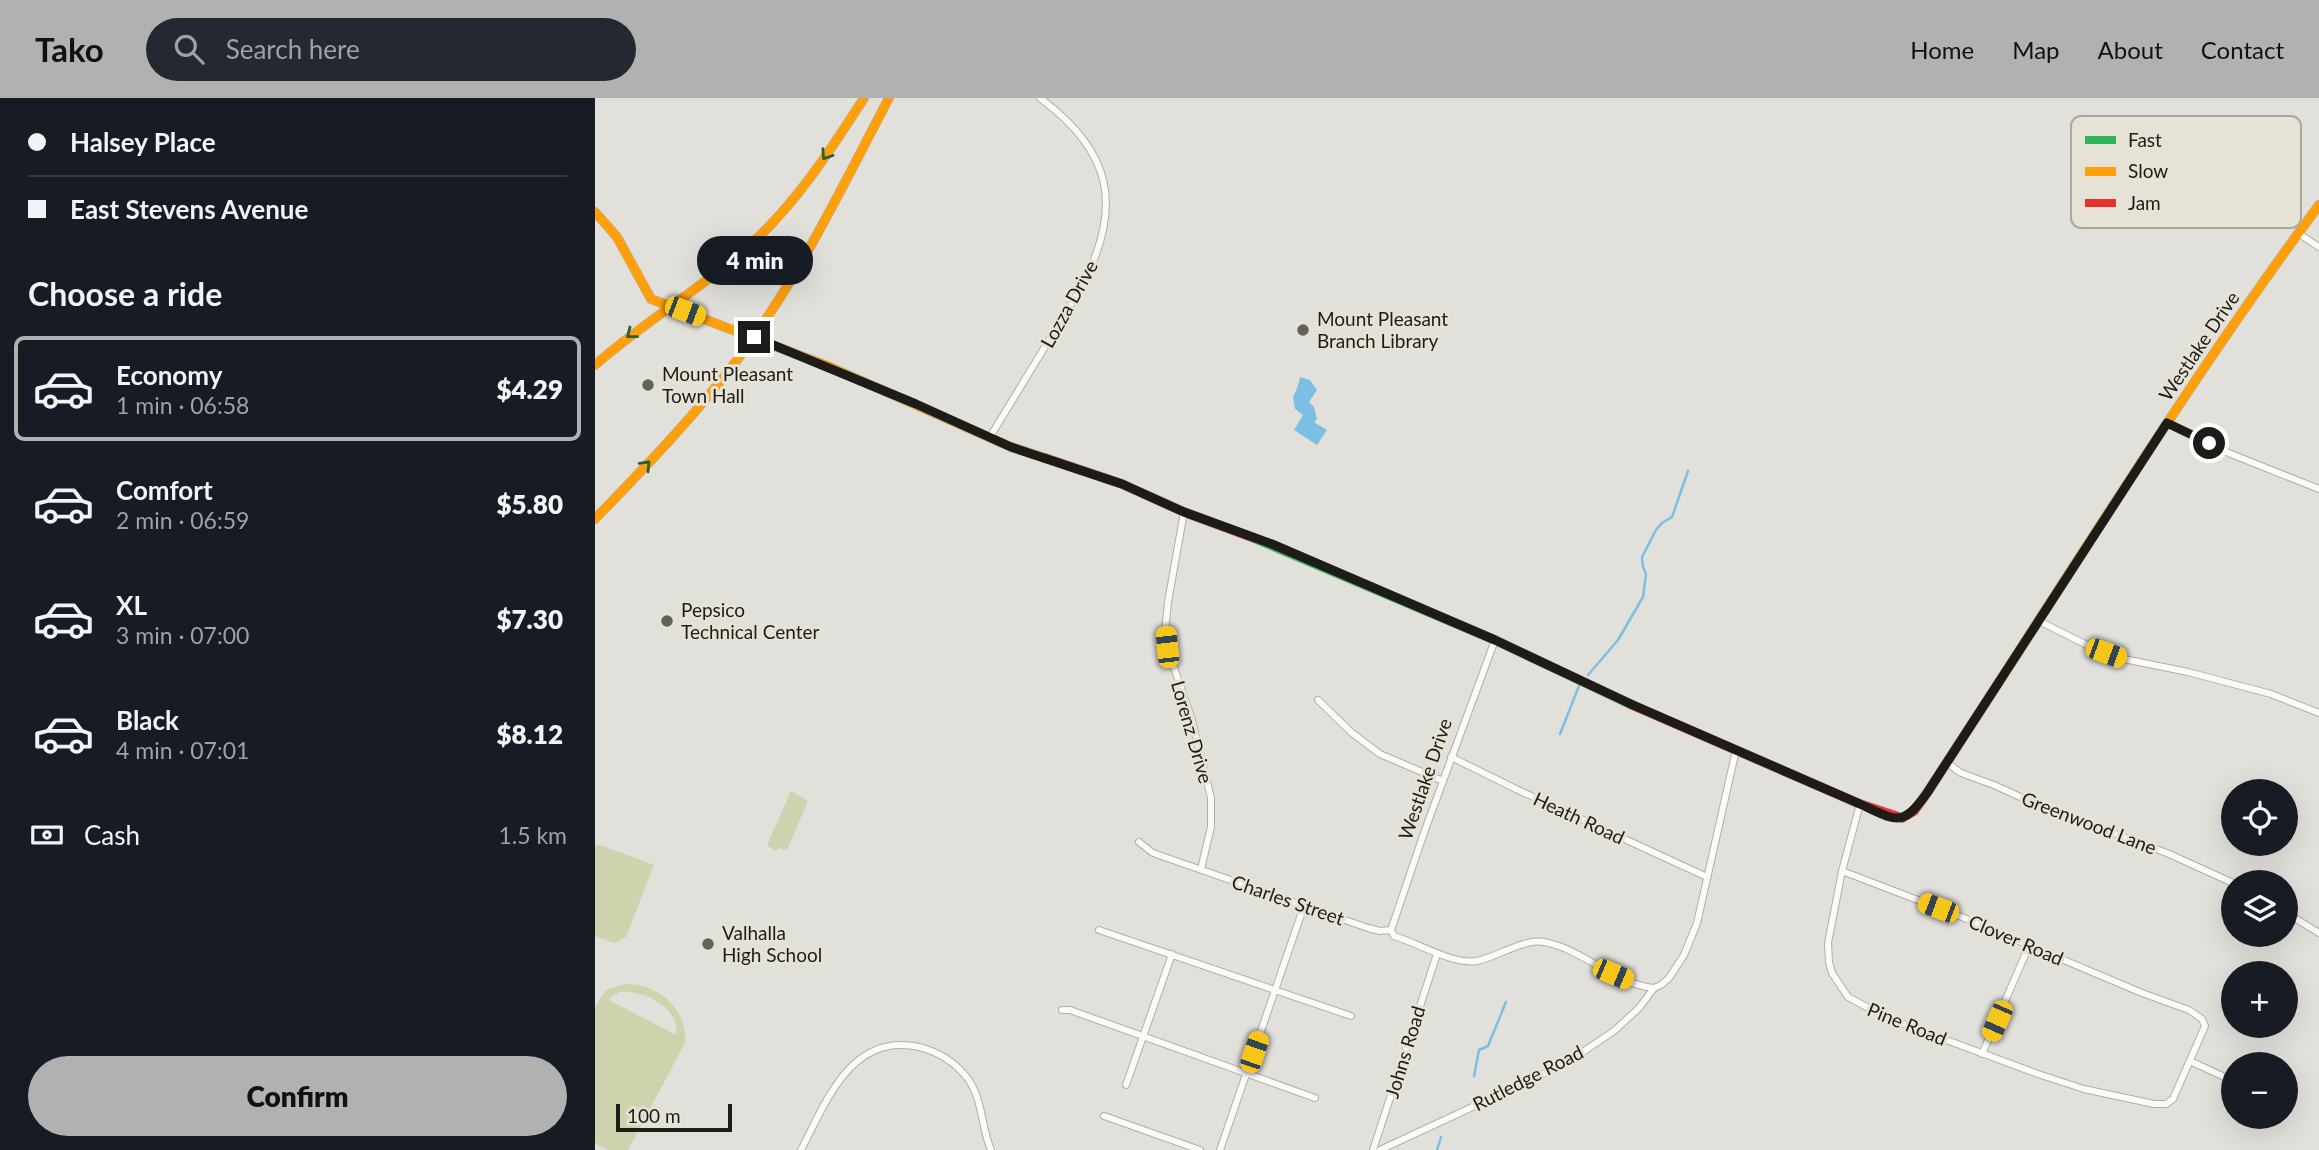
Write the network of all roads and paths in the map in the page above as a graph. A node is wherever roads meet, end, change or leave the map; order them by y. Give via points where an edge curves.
1 (864, 98) edge
2 (889, 98) edge
3 (1040, 98) edge
4 (2319, 205) edge
5 (595, 212) edge
6 (2298, 233) junction
7 (2319, 247) edge
8 (670, 306) junction
9 (754, 337) junction
10 (595, 365) edge
11 (2167, 423) junction
12 (990, 437) junction
13 (2319, 489) edge
14 (1184, 512) junction
15 (596, 515) edge
16 (2039, 621) junction
17 (1495, 640) junction
18 (1318, 701) dead end
19 (2319, 713) edge
20 (1736, 750) junction
21 (1451, 757) junction
22 (1946, 762) junction
23 (1443, 781) junction
24 (1860, 804) junction
25 (1139, 842) dead end
26 (1201, 869) junction
27 (1842, 871) junction
28 (1707, 877) junction
29 (2221, 878) edge
30 (1304, 906) junction
31 (2298, 920) edge
32 (1099, 930) dead end
33 (1391, 930) junction
34 (2319, 933) edge
35 (2029, 946) junction
36 (1172, 954) junction
37 (1437, 954) junction
38 (1654, 988) junction
39 (1275, 990) junction
40 (1062, 1010) dead end
41 (1350, 1016) dead end
42 (1143, 1037) junction
43 (1982, 1054) junction
44 (2190, 1061) junction
45 (1247, 1073) junction
46 (2221, 1075) edge
47 (1126, 1085) dead end
48 (1315, 1098) dead end
49 (1104, 1116) dead end
50 (801, 1150) edge
51 (991, 1150) edge
52 (1200, 1150) edge
53 (1220, 1150) edge
54 (1373, 1150) edge
55 (1380, 1150) edge

1 -> 8 street via 776,219 741,254
2 - 9 street via 814,240
3 - 12 street, Lozza Drive via 1074,125 1094,153 1106,194 1104,232 1082,286
4 - 6 street, Westlake Drive
5 - 8 street via 612,229 651,299
6 - 7 street
6 - 11 street, Westlake Drive
8 - 9 street
8 -> 10 street
9 - 12 street
15 -> 9 street via 677,432
11 - 13 street
11 - 16 street, Westlake Drive
12 - 14 street via 1122,484
14 - 17 street via 1272,544
14 - 26 street, Lorenz Drive via 1165,632 1211,799 1211,827
16 - 19 street via 2124,659 2271,694
16 - 22 street, Westlake Drive
17 - 20 street
17 - 21 street, Westlake Drive
18 - 23 street via 1380,754
20 - 24 street
20 - 28 street, Rutledge Road
21 - 23 street, Westlake Drive
21 - 28 street, Heath Road
22 - 24 street, Westlake Drive via 1907,817 1896,818
22 - 29 street, Greenwood Lane via 1961,773
23 - 33 street, Westlake Drive
24 - 27 street, Pine Road
25 - 26 street, Charles Street via 1153,853
26 - 30 street, Charles Street
27 - 35 street, Clover Road
27 - 43 street, Pine Road via 1828,943 1837,984 1848,997 1887,1018
28 - 38 street, Rutledge Road via 1690,944 1669,978
30 - 33 street, Charles Street via 1367,928
30 - 39 street
31 - 34 street
32 - 36 street
33 - 37 street, Charles Street via 1394,936
35 - 43 street
35 - 44 street, Clover Road via 2189,1010 2205,1023
36 - 39 street
36 - 42 street
37 - 38 street, Charles Street via 1476,961 1540,940
37 - 54 street, Johns Road
38 - 55 street, Rutledge Road via 1614,1031 1565,1064
39 - 41 street
39 - 45 street
40 - 42 street
42 - 45 street
42 - 47 street
43 - 44 street, Pine Road via 2084,1088 2162,1104 2173,1099
44 - 46 street
45 - 48 street
45 - 53 street
49 - 52 street
50 - 51 street via 849,1067 875,1051 898,1045 945,1057 962,1072 975,1091

